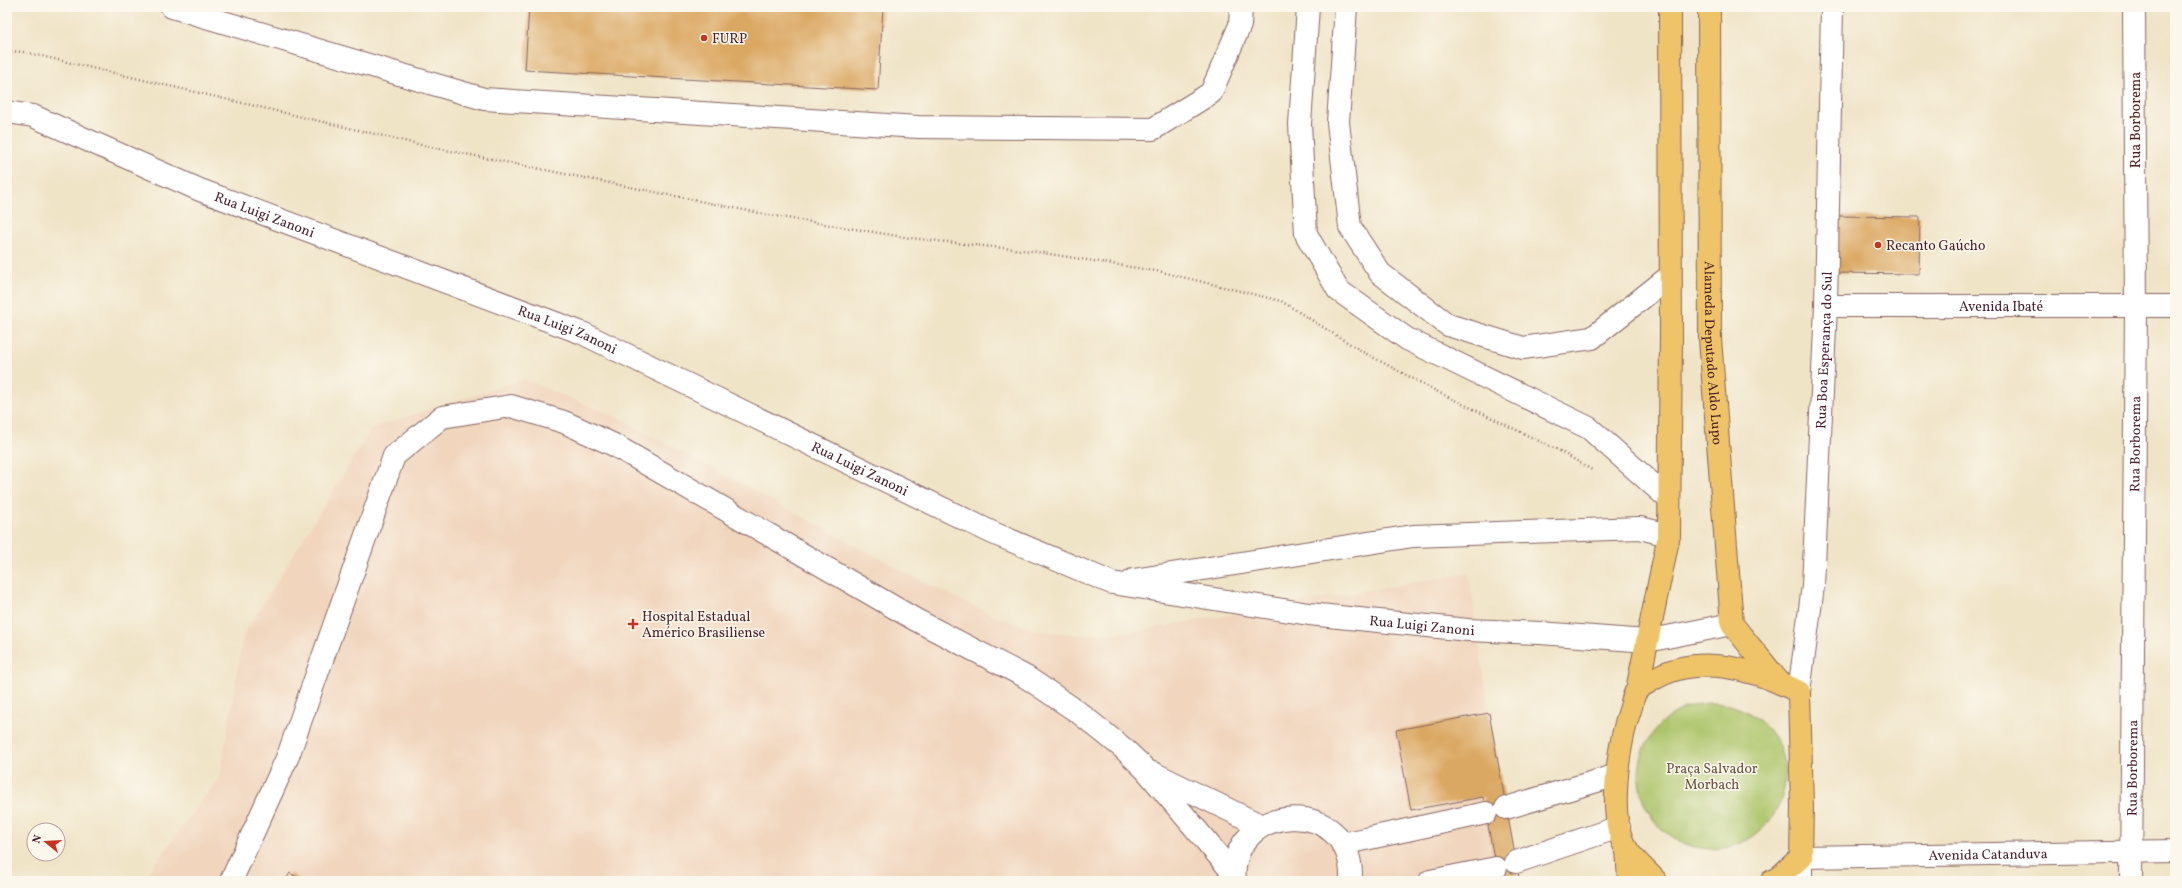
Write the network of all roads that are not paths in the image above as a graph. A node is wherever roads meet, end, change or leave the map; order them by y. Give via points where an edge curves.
1 (172, 7) edge
2 (1241, 7) edge
3 (1308, 7) edge
4 (1346, 7) edge
5 (1670, 7) edge
6 (1709, 7) edge
7 (1832, 7) edge
8 (2134, 7) edge
9 (7, 112) edge
10 (1670, 276) junction
11 (1826, 306) junction
12 (2175, 306) edge
13 (2136, 307) junction
14 (1669, 499) junction
15 (1668, 535) junction
16 (1112, 583) junction
17 (1732, 624) junction
18 (1647, 641) junction
19 (1779, 682) junction
20 (1637, 690) junction
21 (1799, 692) junction
22 (1145, 769) junction
23 (1616, 775) junction
24 (1262, 826) junction
25 (1618, 827) junction
26 (1342, 844) junction
27 (1627, 849) junction
28 (2131, 851) junction
29 (2175, 851) edge
30 (1801, 858) junction
31 (1235, 877) edge
32 (1776, 880) edge
33 (231, 881) edge
34 (1351, 881) edge
35 (1430, 881) edge
36 (1629, 881) edge
37 (1656, 881) edge
38 (1801, 881) edge
39 (2131, 881) edge

1 - 2 street via 484,99 918,127 1146,129 1153,129 1211,93 1240,25
3 - 14 street via 1300,124 1306,234 1338,290 1407,338 1589,428
4 - 10 street via 1338,122 1350,227 1380,273 1448,325 1523,348 1592,338
5 - 10 main road
6 - 17 main road, Alameda Deputado Aldo Lupo via 1710,339
7 - 11 street, Rua Boa Esperança do Sul
8 - 13 street, Rua Borborema
9 - 16 street, Rua Luigi Zanoni via 33,116 200,190 582,332 993,533
10 - 14 main road
11 - 13 street, Avenida Ibaté
11 - 21 street, Rua Boa Esperança do Sul via 1813,586
12 - 13 street, Avenida Ibaté
13 - 28 street, Rua Borborema
14 - 15 main road
15 - 16 street via 1640,528 1413,536
15 - 18 main road
16 - 18 street, Rua Luigi Zanoni via 1324,615 1468,630
17 - 18 street, Rua Luigi Zanoni
17 - 19 main road
18 - 20 main road
19 - 20 main road via 1734,669 1710,665 1689,666 1664,673
19 - 21 main road
20 - 23 main road via 1624,727
21 - 30 main road
22 - 24 street
22 - 31 street
22 - 33 street via 1078,712 1026,677 916,620 614,445 564,422 511,406 442,417 394,456 288,756
23 - 25 main road
23 - 26 street via 1496,810
24 - 26 street via 1280,819 1299,818 1318,823 1334,834
24 - 31 street via 1248,838 1238,855
25 - 27 main road
25 - 35 street via 1506,865
26 - 34 street via 1352,868
27 - 36 main road
27 - 37 main road
28 - 29 street, Avenida Catanduva
28 - 30 street, Avenida Catanduva
28 - 39 street, Rua Borborema
30 - 32 main road
30 - 38 street

